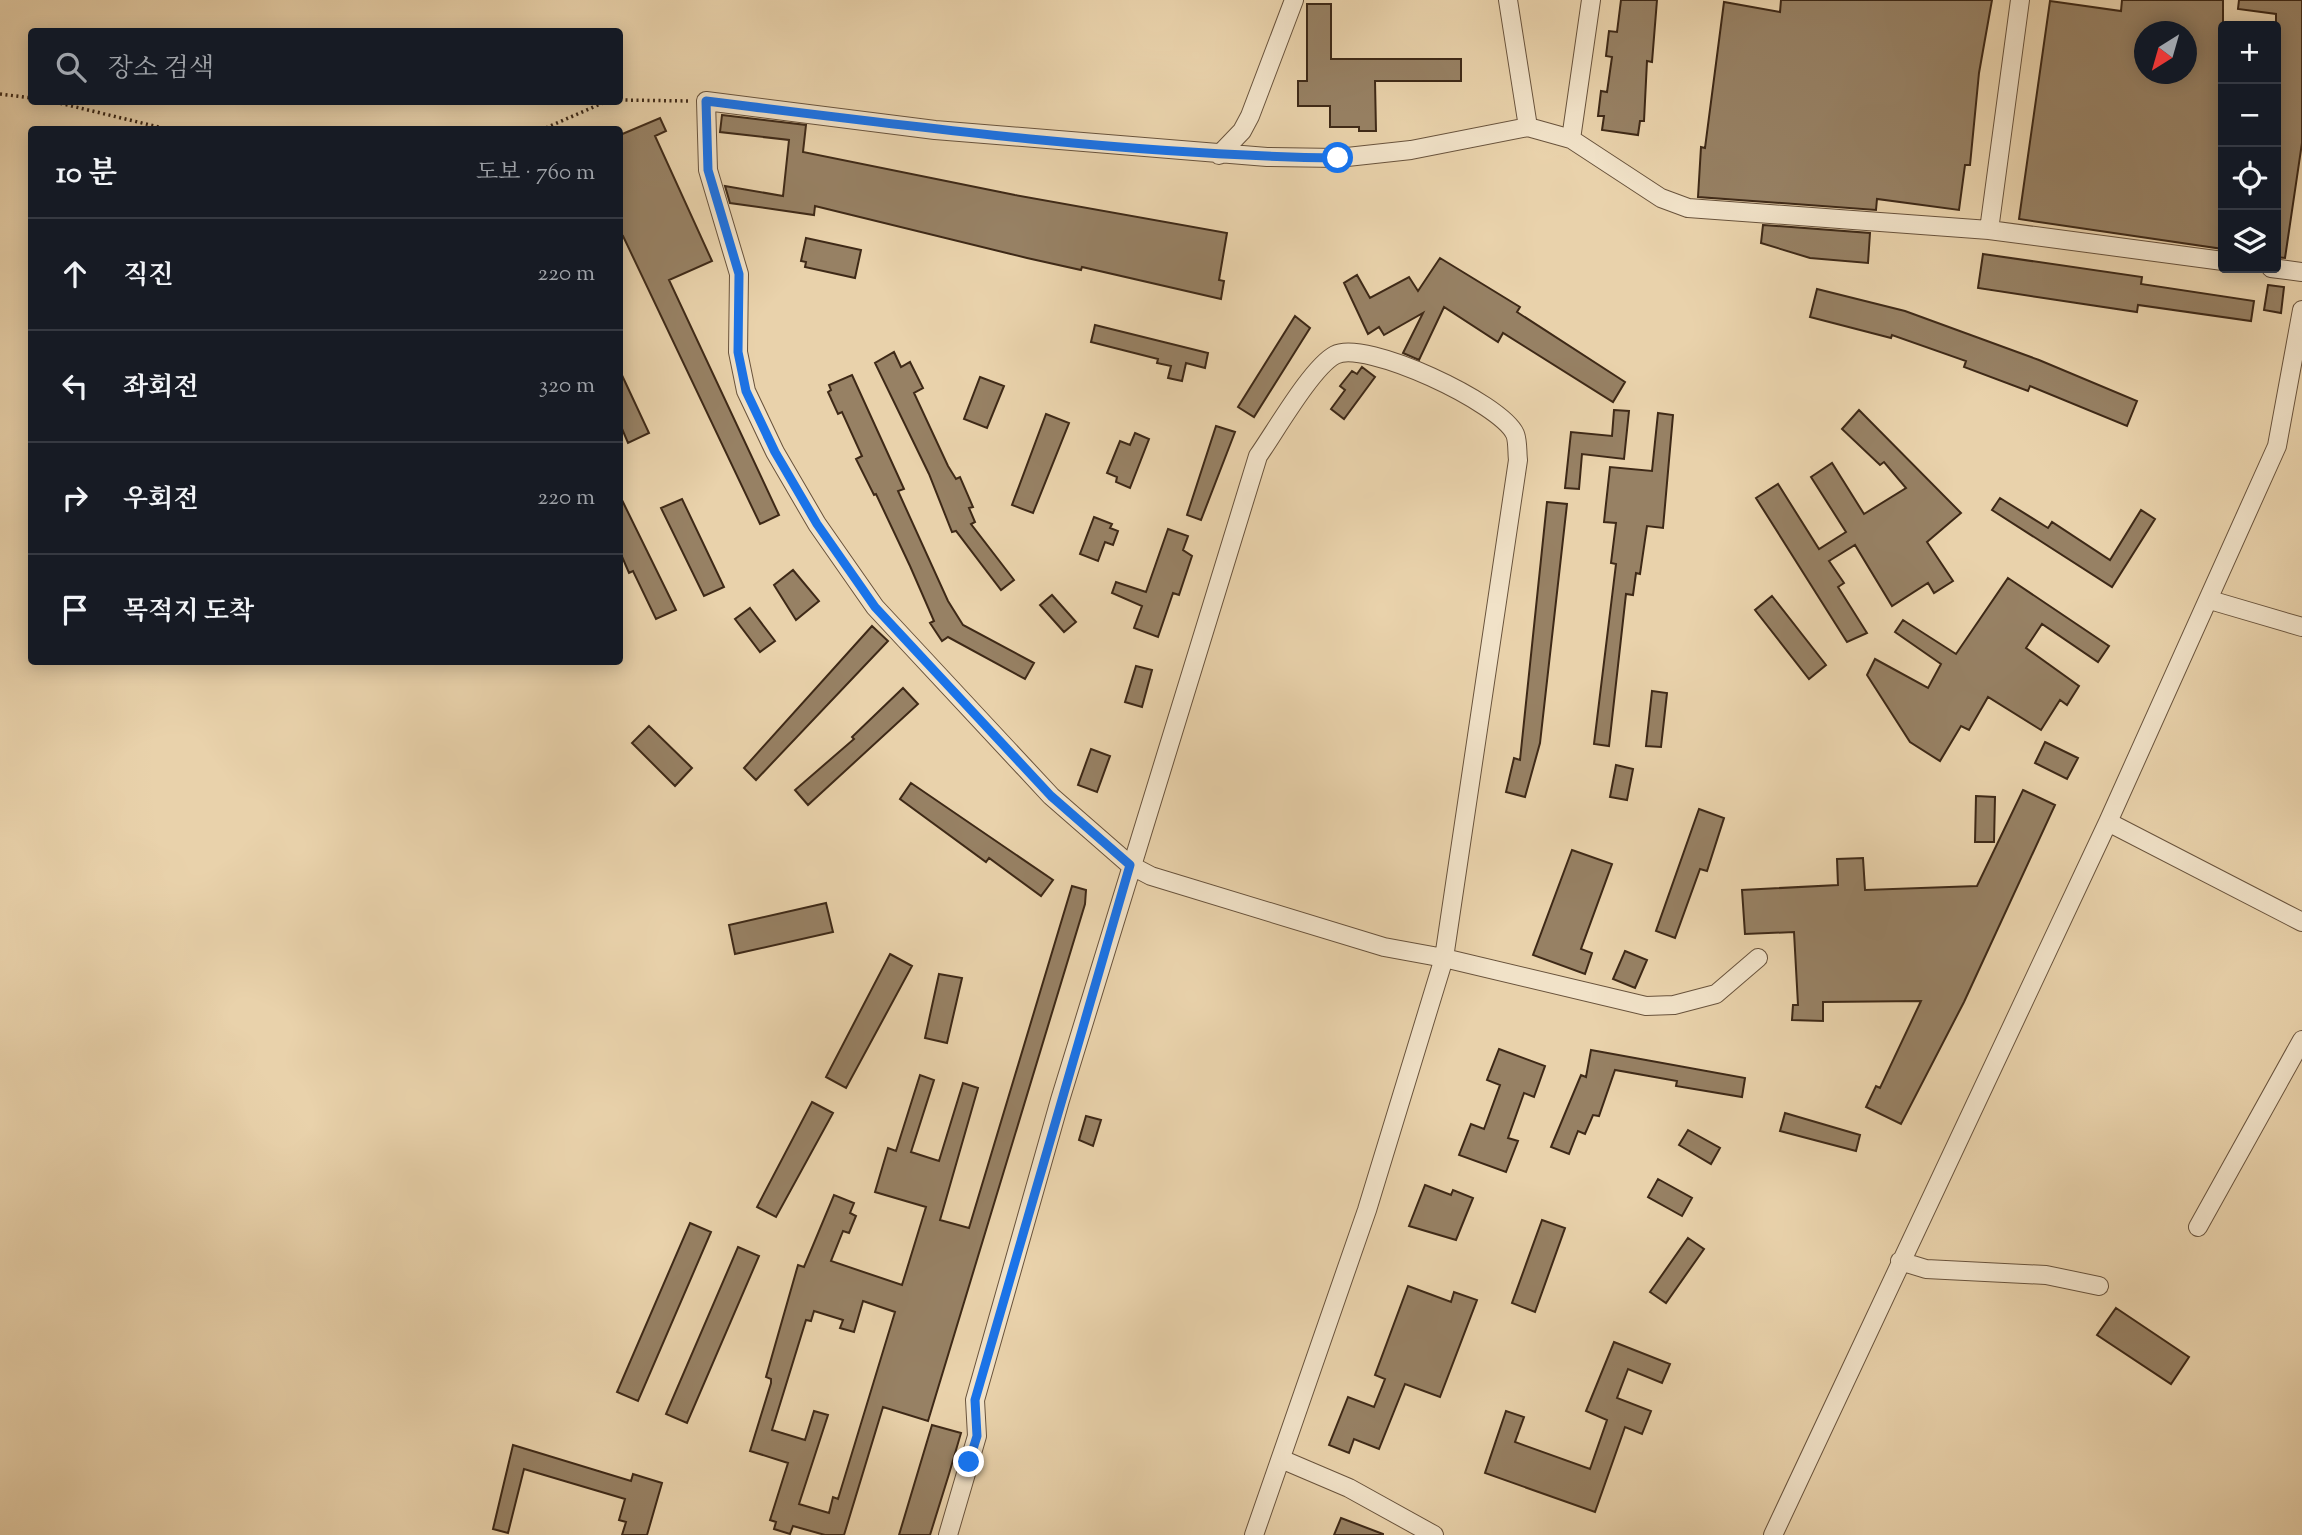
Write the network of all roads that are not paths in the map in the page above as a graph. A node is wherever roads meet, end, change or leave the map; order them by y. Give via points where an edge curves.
1 (1294, 0) edge
2 (1508, 0) edge
3 (1591, 0) edge
4 (2020, 0) edge
5 (1528, 127) junction
6 (1571, 139) junction
7 (1219, 155) junction
8 (1989, 230) junction
9 (2218, 260) edge
10 (2281, 269) edge
11 (2302, 272) edge
12 (2302, 310) edge
13 (2210, 600) junction
14 (2302, 628) edge
15 (2108, 822) junction
16 (1130, 865) junction
17 (2302, 922) edge
18 (1444, 958) junction
19 (1758, 958) dead end
20 (2302, 1040) edge
21 (2198, 1227) dead end
22 (1900, 1261) junction
23 (2099, 1286) dead end
24 (1281, 1459) junction
25 (948, 1535) edge
26 (1254, 1535) edge
27 (1434, 1535) edge
28 (1773, 1535) edge

1 - 7 street via 1250,116
2 - 5 street
3 - 6 street
4 - 8 street
5 - 6 street
5 - 7 street via 1411,150 1338,158
6 - 8 street via 1661,198 1688,208
7 - 16 street via 935,130 706,101 708,170 739,274 738,352 746,391 775,452 817,524 875,607 1051,796
8 - 9 street
10 - 11 street
12 - 13 street via 2277,446
13 - 14 street
13 - 15 street
15 - 17 street
15 - 22 street
16 - 18 street via 1151,876 1384,947
16 - 18 street via 1258,456 1321,367 1336,355 1350,351 1387,359 1497,415 1515,434 1518,460
16 - 25 street via 975,1400 977,1436
18 - 19 street via 1646,1006 1674,1005 1716,994
18 - 24 street via 1367,1209
20 - 21 street
22 - 23 street via 1926,1269 2046,1275
22 - 28 street
24 - 26 street
24 - 27 street via 1349,1488

